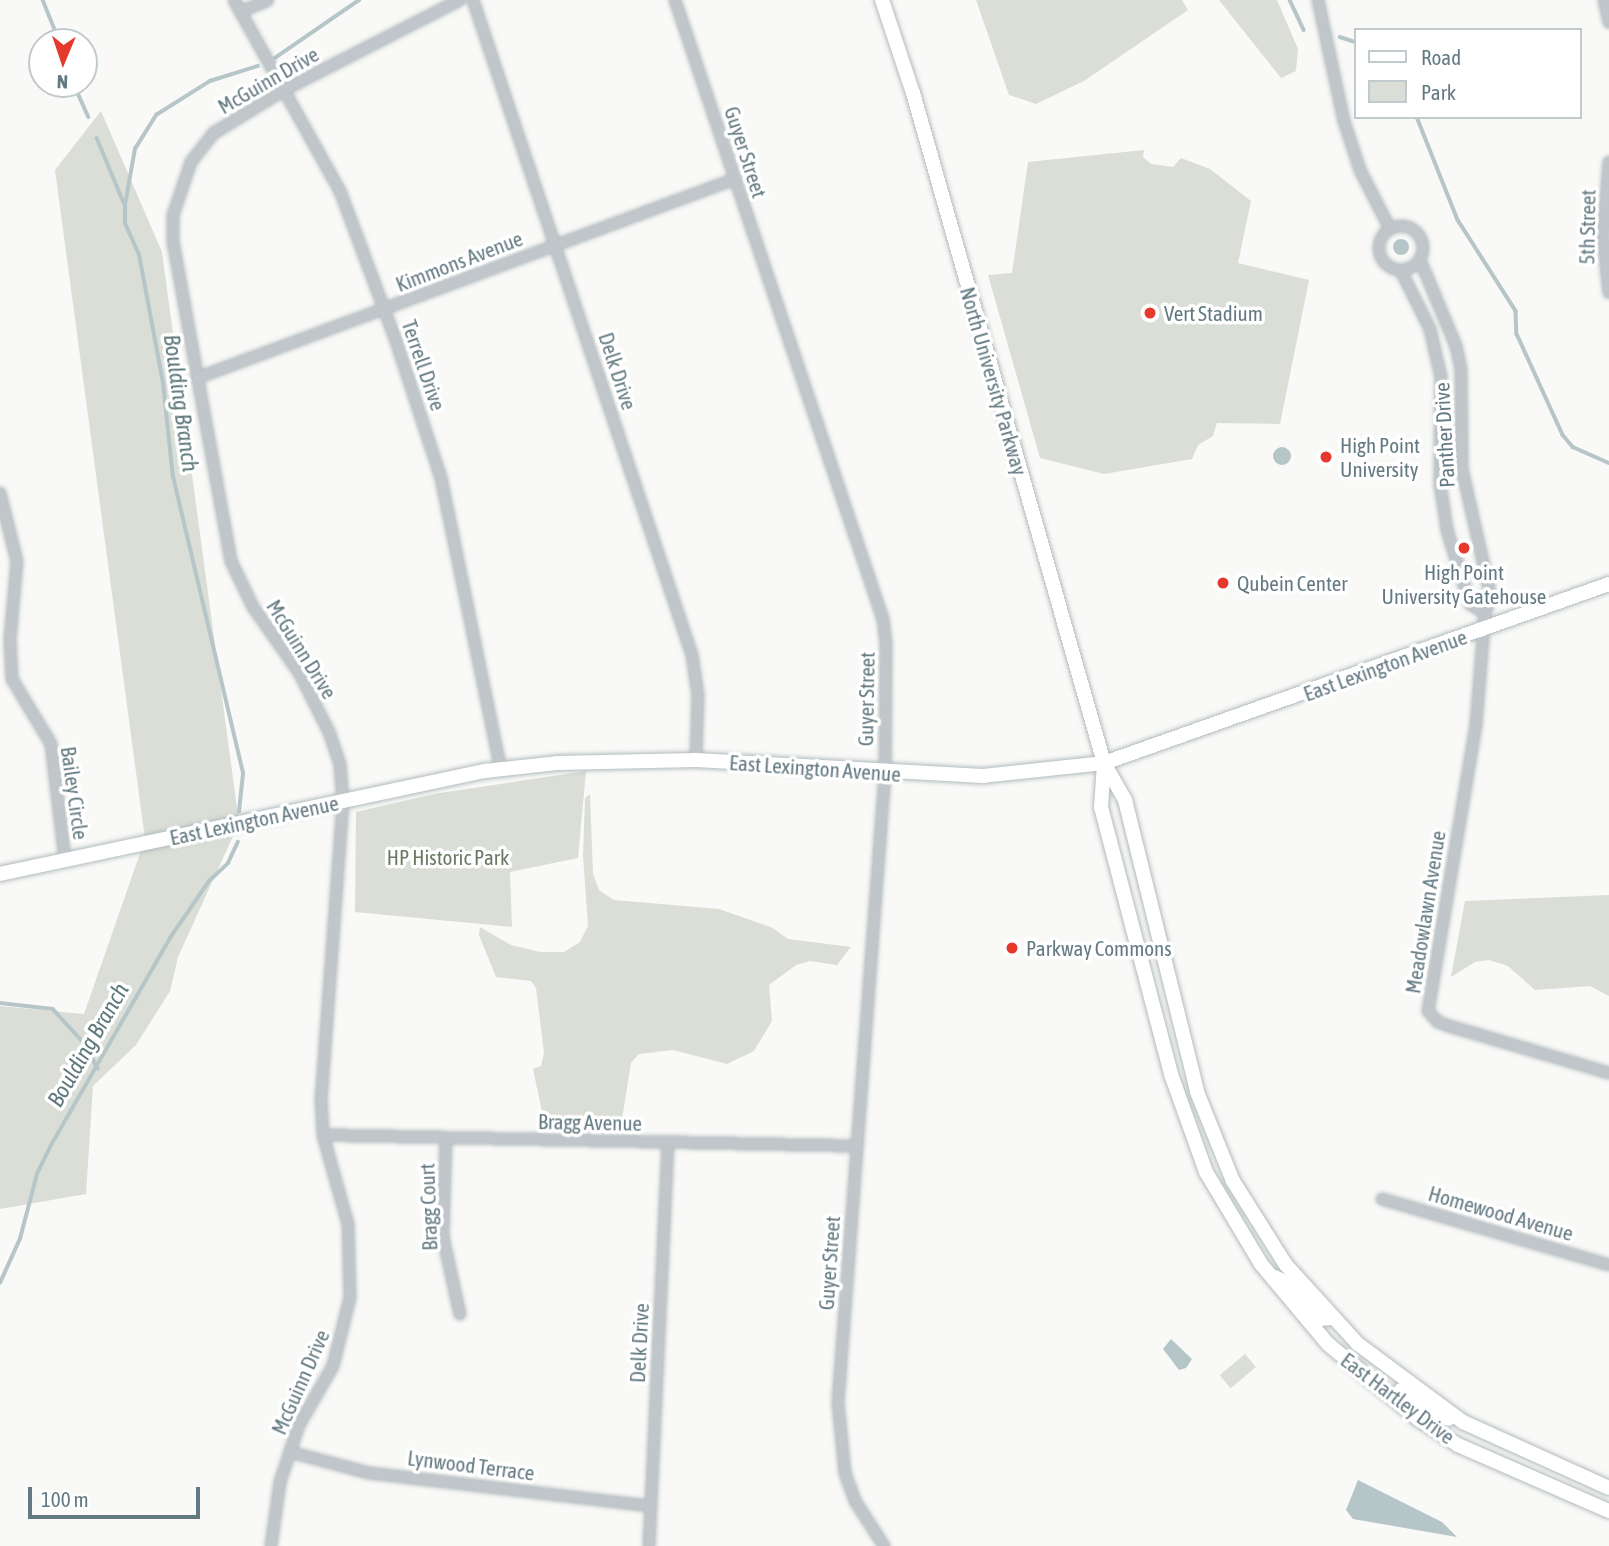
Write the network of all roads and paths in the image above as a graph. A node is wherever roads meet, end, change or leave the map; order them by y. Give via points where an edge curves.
1 (234, 0) edge
2 (268, 0) edge
3 (460, 0) edge
4 (473, 0) edge
5 (675, 0) edge
6 (882, 0) edge
7 (1318, 0) edge
8 (1604, 0) edge
9 (240, 12) junction
10 (1609, 22) edge
11 (284, 90) junction
12 (1609, 162) edge
13 (735, 179) junction
14 (1390, 229) junction
15 (556, 244) junction
16 (1420, 260) junction
17 (1401, 271) junction
18 (1609, 293) edge
19 (384, 310) junction
20 (197, 378) junction
21 (0, 494) edge
22 (1609, 584) edge
23 (1485, 613) junction
24 (1486, 629) junction
25 (696, 760) junction
26 (1104, 762) junction
27 (501, 769) junction
28 (885, 773) junction
29 (343, 800) junction
30 (65, 860) junction
31 (0, 874) edge
32 (1609, 1073) edge
33 (323, 1135) junction
34 (446, 1139) junction
35 (668, 1143) junction
36 (857, 1146) junction
37 (1233, 1181) joint
38 (1214, 1187) joint
39 (1382, 1199) dead end
40 (1609, 1265) edge
41 (1268, 1273) junction
42 (460, 1314) dead end
43 (1331, 1318) junction
44 (1328, 1344) junction
45 (1473, 1427) junction
46 (290, 1452) junction
47 (1609, 1488) edge
48 (651, 1506) junction
49 (1609, 1511) edge
50 (271, 1546) edge
51 (649, 1546) edge
52 (884, 1546) edge

1 - 9 street, Terrell Drive
2 - 9 street
3 - 11 street, McGuinn Drive
4 - 15 street, Delk Drive
5 - 13 street, Guyer Street
6 - 26 main road, North University Parkway via 913,93
7 - 14 street via 1344,121 1360,170
8 - 10 street
9 - 11 street, Terrell Drive
11 - 19 street, Terrell Drive via 340,191
11 - 20 street, McGuinn Drive via 214,133 191,162 178,192 173,243
12 - 18 street, 5th Street via 1603,237
13 - 15 street, Kimmons Avenue
13 - 28 street, Guyer Street via 883,619
14 - 16 street via 1404,226 1417,233 1423,246
14 - 17 street via 1380,239 1379,254 1387,266
15 - 19 street, Kimmons Avenue
15 - 25 street, Delk Drive via 692,655 698,695
16 - 17 street
16 - 23 street, Panther Drive via 1449,323 1461,369 1461,461 1491,597
17 - 23 street, Panther Drive via 1430,329 1441,377 1440,484 1447,530 1469,604
19 - 20 street, Kimmons Avenue
19 - 27 street, Terrell Drive via 441,478
20 - 29 street, McGuinn Drive via 231,561 253,607 300,674 328,730 340,764
21 - 30 street, Bailey Circle via 17,561 10,640 12,679 51,744
22 - 24 main road, East Lexington Avenue
23 - 24 street, Panther Drive
24 - 26 main road, East Lexington Avenue
24 - 32 street, Meadowlawn Avenue via 1476,725 1429,1011 1449,1026
25 - 27 main road, East Lexington Avenue
25 - 28 main road, East Lexington Avenue
26 - 28 main road, East Lexington Avenue via 1009,775
26 - 37 main road, North University Parkway via 1125,800 1197,1091
26 - 38 main road, North University Parkway via 1101,807 1142,967 1172,1077
27 - 29 main road, East Lexington Avenue
28 - 36 street, Guyer Street
29 - 30 main road, East Lexington Avenue
29 - 33 street, McGuinn Drive via 321,1101
30 - 31 main road, East Lexington Avenue
33 - 34 street, Bragg Avenue
33 - 46 street, McGuinn Drive via 348,1224 350,1298 333,1366 299,1425
34 - 35 street, Bragg Avenue
34 - 42 street, Bragg Court via 443,1237
35 - 36 street, Bragg Avenue
35 - 48 street, Delk Drive
36 - 52 street, Guyer Street via 840,1437 855,1501
37 - 43 main road, East Hartley Drive via 1286,1265
38 - 41 main road, East Hartley Drive
39 - 40 street, Homewood Avenue
41 - 43 main road via 1291,1285 1319,1319
41 - 44 main road, East Hartley Drive
43 - 45 main road, East Hartley Drive via 1412,1388
44 - 45 main road via 1344,1344 1426,1411
44 - 49 main road, East Hartley Drive via 1366,1380 1458,1445
45 - 47 main road, East Hartley Drive
46 - 48 street, Lynwood Terrace via 369,1473
46 - 50 street, McGuinn Drive via 280,1482
48 - 51 street, Delk Drive

